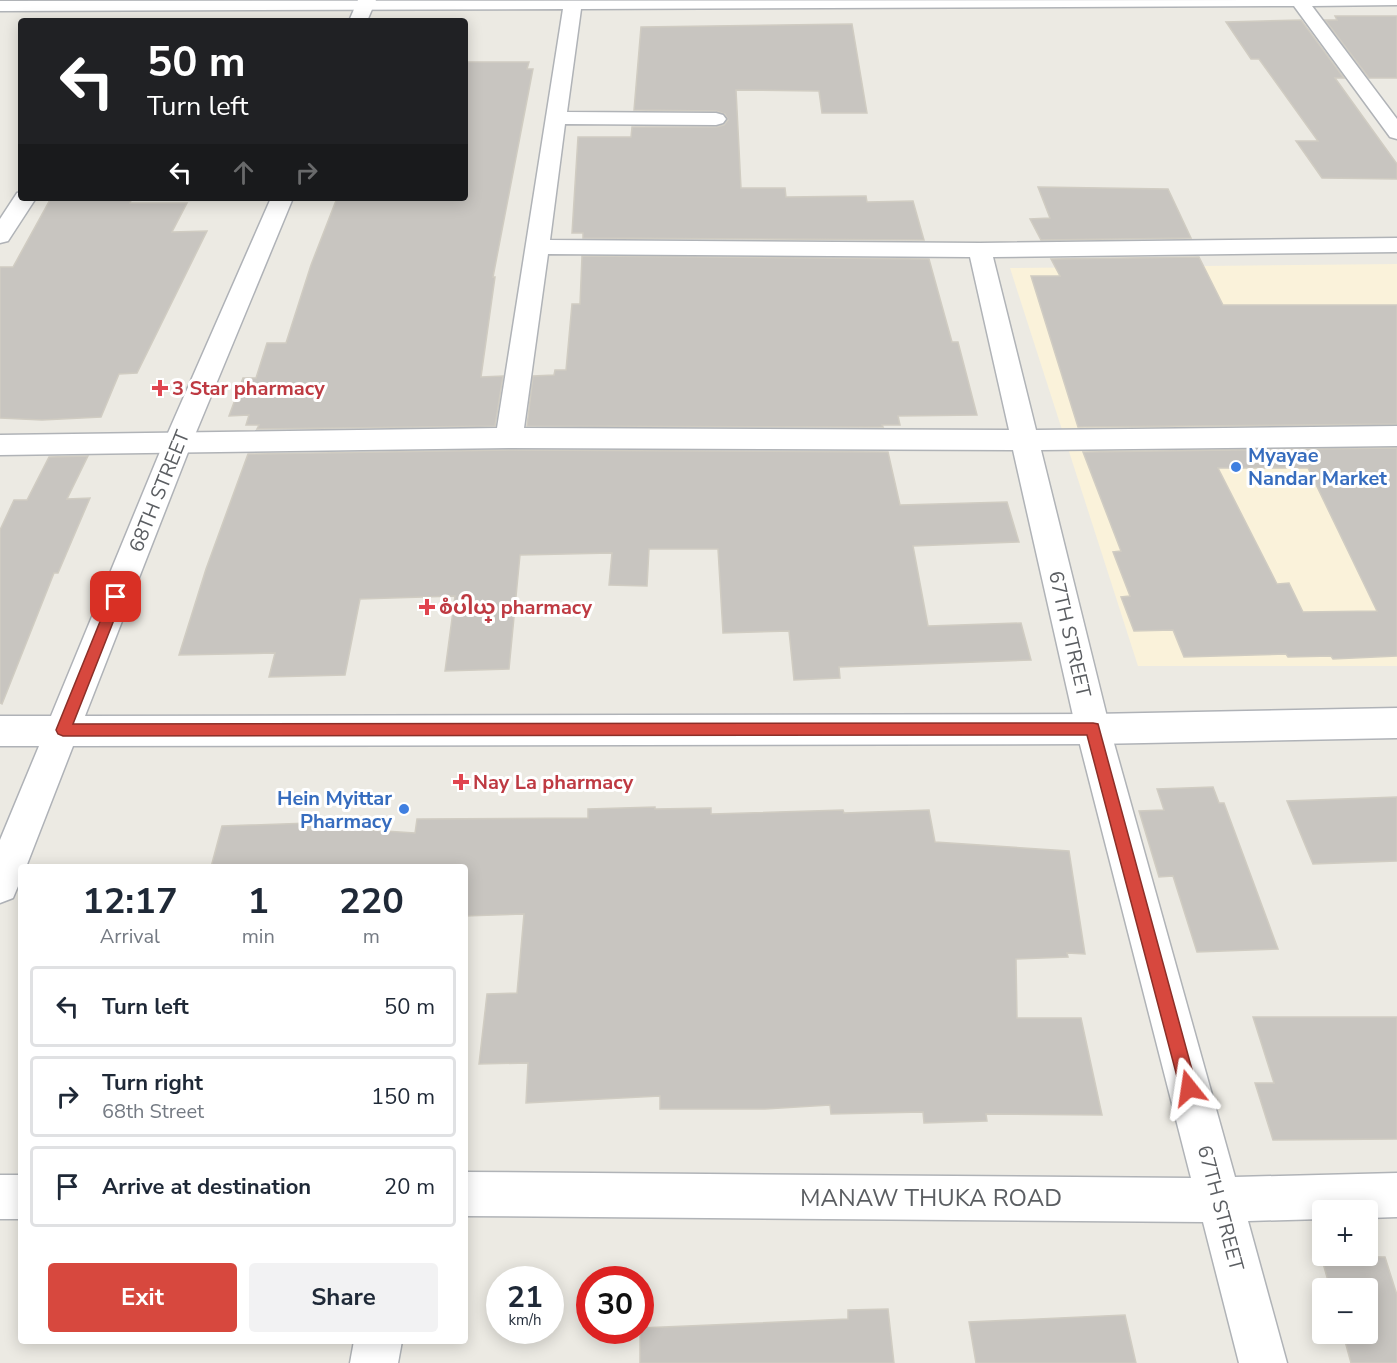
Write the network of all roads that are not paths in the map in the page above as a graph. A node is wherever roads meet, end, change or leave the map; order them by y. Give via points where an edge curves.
1 (1299, 0) edge
2 (1397, 0) edge
3 (924, 1) edge
4 (1112, 1) edge
5 (573, 2) edge
6 (0, 6) edge
7 (149, 9) edge
8 (364, 9) edge
9 (556, 118) junction
10 (716, 119) dead end
11 (1397, 133) edge
12 (23, 201) edge
13 (281, 201) edge
14 (0, 236) edge
15 (537, 248) junction
16 (980, 250) junction
17 (1393, 251) edge
18 (1397, 436) edge
19 (509, 438) junction
20 (1024, 440) junction
21 (178, 442) junction
22 (0, 445) edge
23 (1397, 723) edge
24 (1093, 729) junction
25 (63, 730) junction
26 (0, 731) edge
27 (0, 885) edge
28 (468, 1194) edge
29 (1397, 1195) edge
30 (0, 1197) edge
31 (18, 1197) edge
32 (1218, 1200) junction
33 (377, 1344) edge
34 (374, 1363) edge
35 (1263, 1363) edge

1 - 2 street
1 - 4 street
1 - 11 street
3 - 4 street
3 - 5 street
5 - 8 street
5 - 9 street
6 - 7 street
7 - 8 street
9 - 10 street
9 - 15 street
12 - 14 street
13 - 21 street, 68TH STREET
15 - 16 street
15 - 19 street
16 - 17 street
16 - 20 street, 67TH STREET
18 - 20 street
19 - 20 street
19 - 21 street
20 - 24 street, 67TH STREET
21 - 22 street
21 - 25 street, 68TH STREET
23 - 24 street
24 - 25 street
24 - 32 street, 67TH STREET
25 - 26 street
25 - 27 street, 68TH STREET
28 - 32 street, MANAW THUKA ROAD
29 - 32 street, MANAW THUKA ROAD
30 - 31 street
32 - 35 street, 67TH STREET
33 - 34 street

